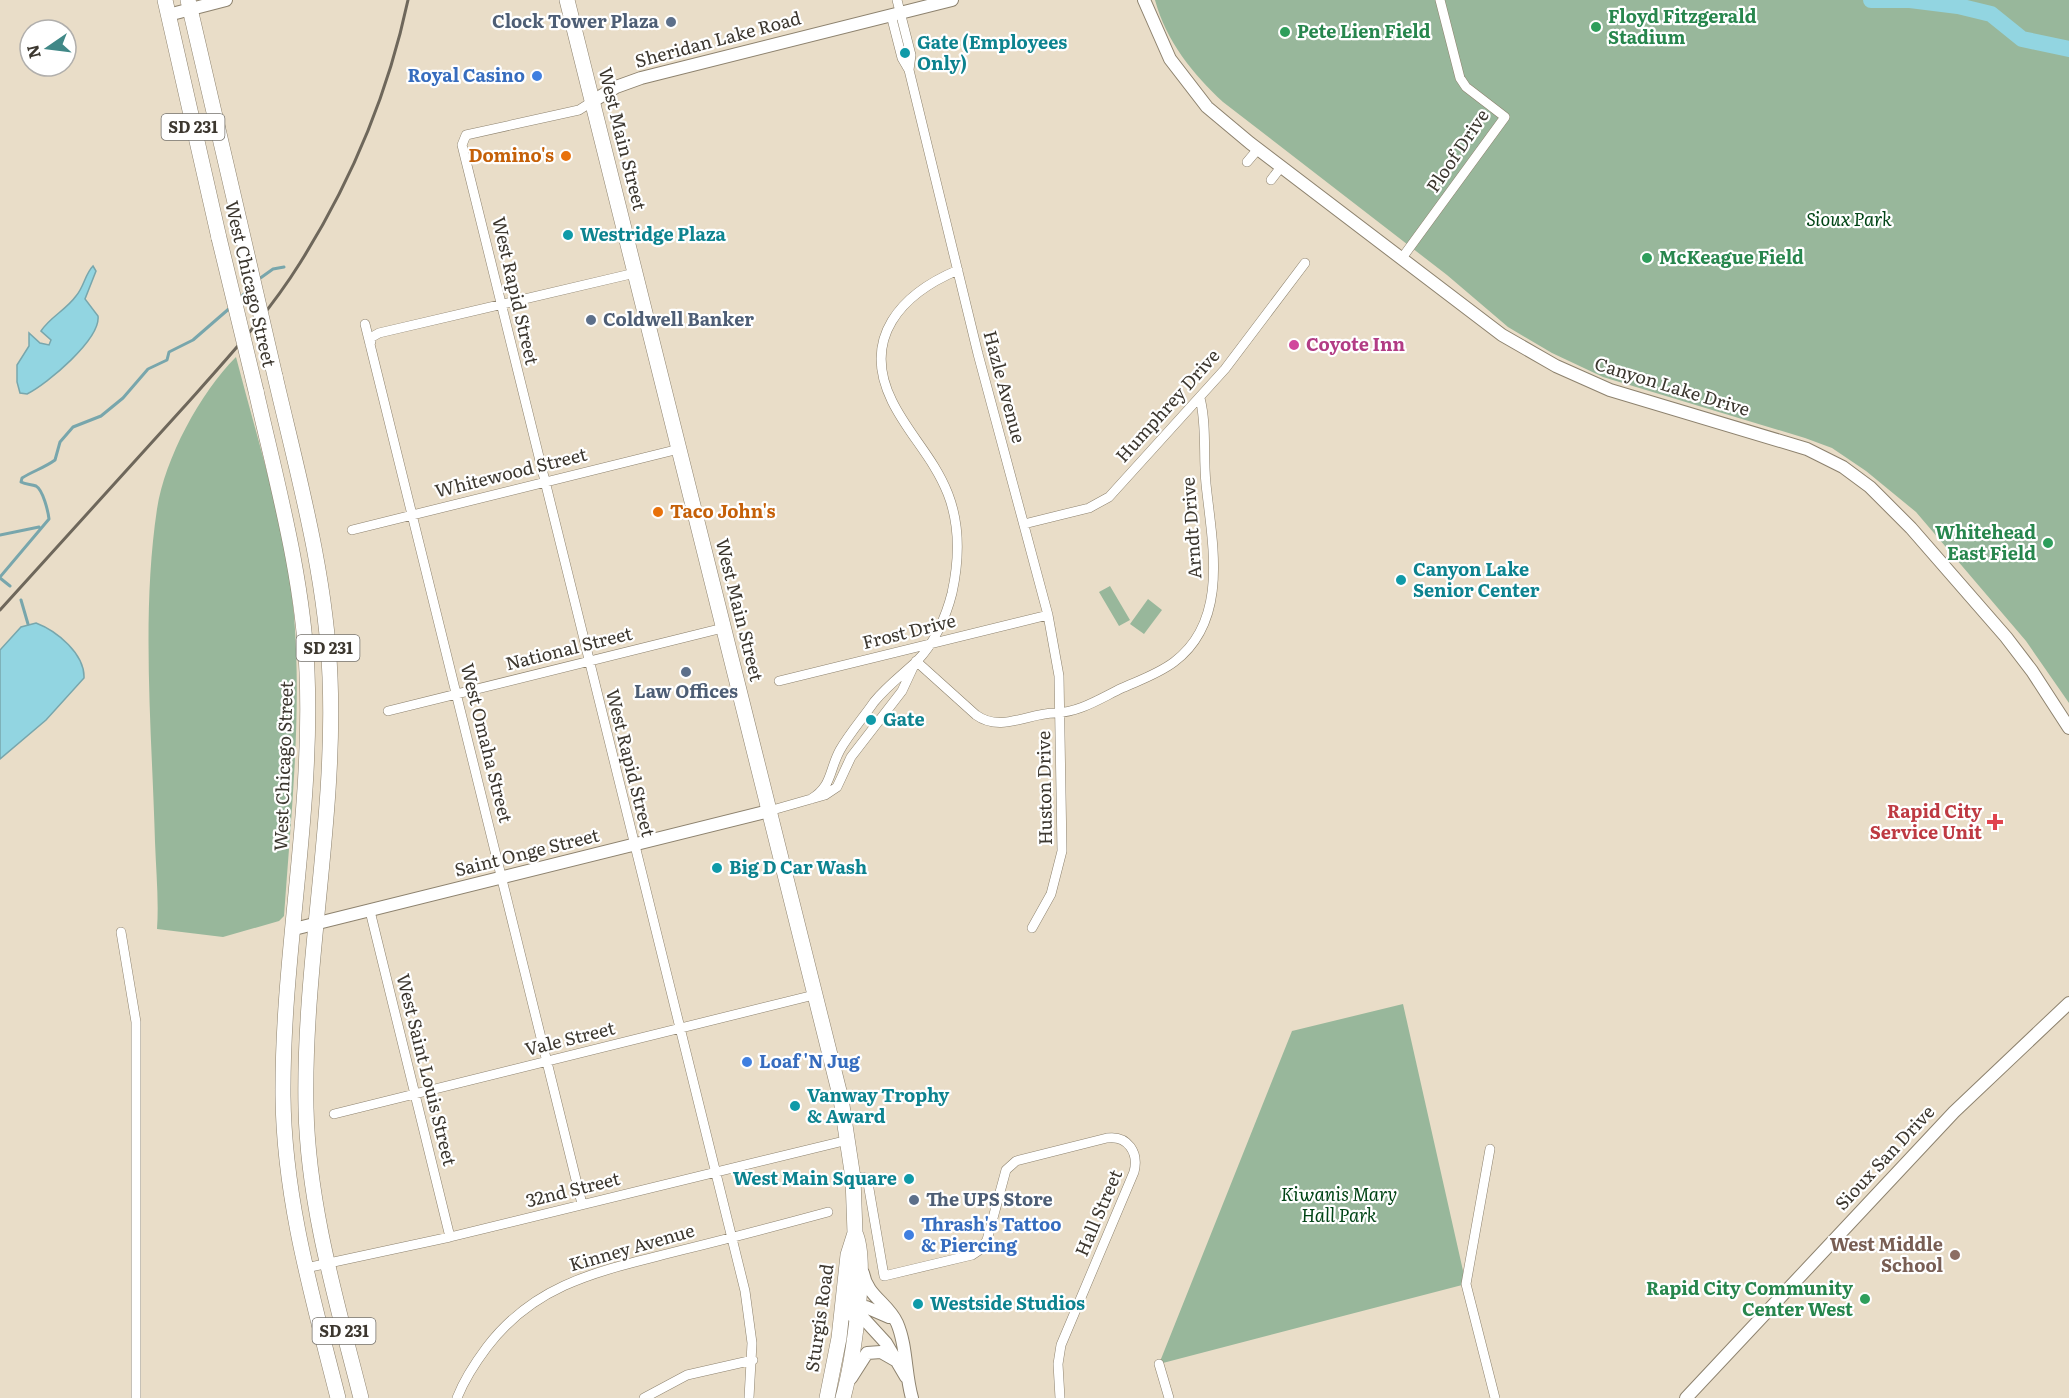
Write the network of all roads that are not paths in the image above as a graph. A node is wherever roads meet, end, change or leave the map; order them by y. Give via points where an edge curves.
1 (175, 0) edge
2 (226, 0) edge
3 (567, 0) edge
4 (897, 0) edge
5 (952, 0) edge
6 (1144, 0) edge
7 (1440, 0) edge
8 (189, 5) edge
9 (166, 7) edge
10 (896, 14) junction
11 (593, 101) junction
12 (463, 138) joint
13 (1258, 149) junction
14 (1247, 162) dead end
15 (1281, 167) junction
16 (1270, 180) dead end
17 (1402, 258) junction
18 (1305, 263) dead end
19 (958, 270) junction
20 (634, 273) junction
21 (503, 305) junction
22 (365, 324) dead end
23 (370, 345) junction
24 (1200, 398) junction
25 (679, 449) junction
26 (544, 482) junction
27 (413, 515) junction
28 (1024, 524) junction
29 (352, 530) dead end
30 (1048, 615) junction
31 (723, 628) junction
32 (929, 644) junction
33 (916, 661) junction
34 (588, 662) junction
35 (778, 681) dead end
36 (457, 694) junction
37 (388, 711) dead end
38 (1060, 713) junction
39 (2069, 728) edge
40 (306, 769) junction
41 (811, 799) junction
42 (769, 811) junction
43 (634, 845) junction
44 (502, 878) junction
45 (370, 910) junction
46 (317, 924) junction
47 (1032, 928) dead end
48 (294, 929) junction
49 (121, 932) dead end
50 (814, 995) junction
51 (2069, 1003) edge
52 (680, 1029) junction
53 (548, 1062) junction
54 (415, 1094) junction
55 (306, 1095) junction
56 (334, 1114) dead end
57 (848, 1140) junction
58 (1490, 1149) dead end
59 (715, 1172) junction
60 (288, 1175) junction
61 (853, 1178) junction
62 (582, 1204) junction
63 (828, 1212) dead end
64 (874, 1232) junction
65 (450, 1237) junction
66 (731, 1238) junction
67 (853, 1238) junction
68 (861, 1260) junction
69 (328, 1263) junction
70 (306, 1268) junction
71 (856, 1312) junction
72 (840, 1325) junction
73 (898, 1327) junction
74 (351, 1358) junction
75 (753, 1360) junction
76 (900, 1364) junction
77 (1159, 1364) dead end
78 (906, 1377) junction
79 (844, 1394) edge
80 (136, 1398) edge
81 (338, 1398) edge
82 (361, 1398) edge
83 (457, 1398) edge
84 (644, 1398) edge
85 (749, 1398) edge
86 (827, 1398) edge
87 (912, 1398) edge
88 (1060, 1398) edge
89 (1169, 1398) edge
90 (1495, 1398) edge
91 (1686, 1398) edge

1 - 8 main road
2 - 8 street
3 - 11 main road, West Main Street
4 - 10 street, Hazle Avenue
5 - 10 street, Sheridan Lake Road
6 - 13 street, Canyon Lake Drive via 1164,49 1186,83 1219,118
7 - 17 street, Ploof Drive via 1460,78 1505,117
8 - 9 street
8 - 46 main road, West Chicago Street / SD 231, bridge via 315,555 330,676
9 - 40 main road, West Chicago Street / SD 231, bridge via 256,391 301,605 308,704
10 - 11 street, Sheridan Lake Road via 641,78
10 - 19 street, Hazle Avenue via 902,58 909,70
11 - 12 street, Sheridan Lake Road via 579,110
11 - 20 main road, West Main Street
12 - 21 street, West Rapid Street
13 - 14 street
13 - 15 street, Canyon Lake Drive
15 - 16 street
15 - 17 street, Canyon Lake Drive
17 - 39 street, Canyon Lake Drive via 1502,335 1568,372 1624,395 1788,441 1856,476 1911,528 2006,638
18 - 24 street, Humphrey Drive
19 - 28 street, Hazle Avenue
19 - 32 street via 905,304 888,325 881,347 887,391 936,468 955,523 957,550 952,593 943,621
20 - 21 street
20 - 25 main road, West Main Street
21 - 23 street via 379,333 372,337
21 - 26 street, West Rapid Street
22 - 23 street, West Omaha Street
23 - 27 street, West Omaha Street
24 - 28 street, Humphrey Drive via 1105,500 1089,508
24 - 38 street, Arndt Drive via 1214,578 1206,619 1189,649 1168,667 1081,709
25 - 26 street, Whitewood Street
25 - 31 main road, West Main Street
26 - 27 street, Whitewood Street
26 - 34 street, West Rapid Street
27 - 29 street, Whitewood Street
27 - 36 street, West Omaha Street
28 - 30 street, Hazle Avenue
30 - 32 street, Frost Drive
30 - 38 street, Hazle Avenue via 1057,658
31 - 34 street, National Street
31 - 42 main road, West Main Street
32 - 33 street
32 - 35 street, Frost Drive
33 - 38 street, Arndt Drive via 990,723
33 - 41 street via 880,694 841,748 828,784
33 - 41 street via 902,691 851,756 837,787
34 - 36 street, National Street
34 - 43 street, West Rapid Street
36 - 37 street, National Street
36 - 44 street, West Omaha Street
38 - 47 street, Huston Drive via 1062,858 1048,903
40 - 46 main road via 310,819 306,904
40 - 48 main road, West Chicago Street / SD 231
41 - 42 street
42 - 43 street, Saint Onge Street
42 - 50 main road, West Main Street
43 - 44 street, Saint Onge Street
43 - 52 street, West Rapid Street
44 - 45 street, Saint Onge Street
44 - 53 street, West Omaha Street
45 - 46 street, Saint Onge Street
45 - 54 street, West Saint Louis Street
46 - 48 street, Saint Onge Street
46 - 55 main road, West Chicago Street / SD 231
48 - 55 main road via 306,955 300,1044
48 - 60 main road, West Chicago Street / SD 231 via 284,1075
49 - 80 street via 135,1022
50 - 52 street, Vale Street
50 - 57 main road, West Main Street
51 - 91 street, Sioux San Drive via 1954,1112
52 - 53 street, Vale Street
52 - 59 street, West Rapid Street
53 - 54 street, Vale Street
53 - 62 street, West Omaha Street
54 - 56 street, Vale Street
54 - 65 street, West Saint Louis Street
55 - 69 main road, West Chicago Street / SD 231 via 310,1164
57 - 59 street, 32nd Street
57 - 61 main road, West Main Street
58 - 90 street via 1466,1284
59 - 62 street, 32nd Street
59 - 66 street, West Rapid Street
60 - 69 main road via 309,1249 313,1257
60 - 70 main road, West Chicago Street / SD 231
61 - 64 street, Hall Street via 866,1179
61 - 67 main road, West Main Street
62 - 65 street, 32nd Street
63 - 66 street, Kinney Avenue
64 - 67 street
64 - 88 street, Hall Street via 884,1276 972,1255 985,1245 1003,1177 1012,1164 1107,1138 1130,1145 1136,1156 1134,1172 1058,1354
65 - 69 street, 32nd Street
66 - 75 street, West Rapid Street via 748,1309
66 - 83 street, Kinney Avenue via 588,1275 538,1298 494,1339
67 - 68 main road, West Main Street via 861,1244
67 - 71 street, West Main Street via 851,1300
67 - 72 main road, Sturgis Road
68 - 71 main road, Sturgis Road
68 - 73 street, West Main Street via 869,1290 891,1313
69 - 70 street, 32nd Street
69 - 74 main road, West Chicago Street / SD 231
70 - 74 main road via 325,1281 334,1321
70 - 81 main road, West Chicago Street / SD 231
71 - 72 street
71 - 73 street via 866,1307 876,1310
71 - 76 street, West Main Street
71 - 79 main road, Sturgis Road
72 - 86 main road, Sturgis Road
73 - 78 street, West Main Street
74 - 82 main road, West Chicago Street / SD 231
75 - 84 street via 687,1375
75 - 85 street, West Rapid Street
76 - 78 street, West Main Street
76 - 79 street via 881,1352 867,1353
77 - 89 street
78 - 87 street, West Main Street

